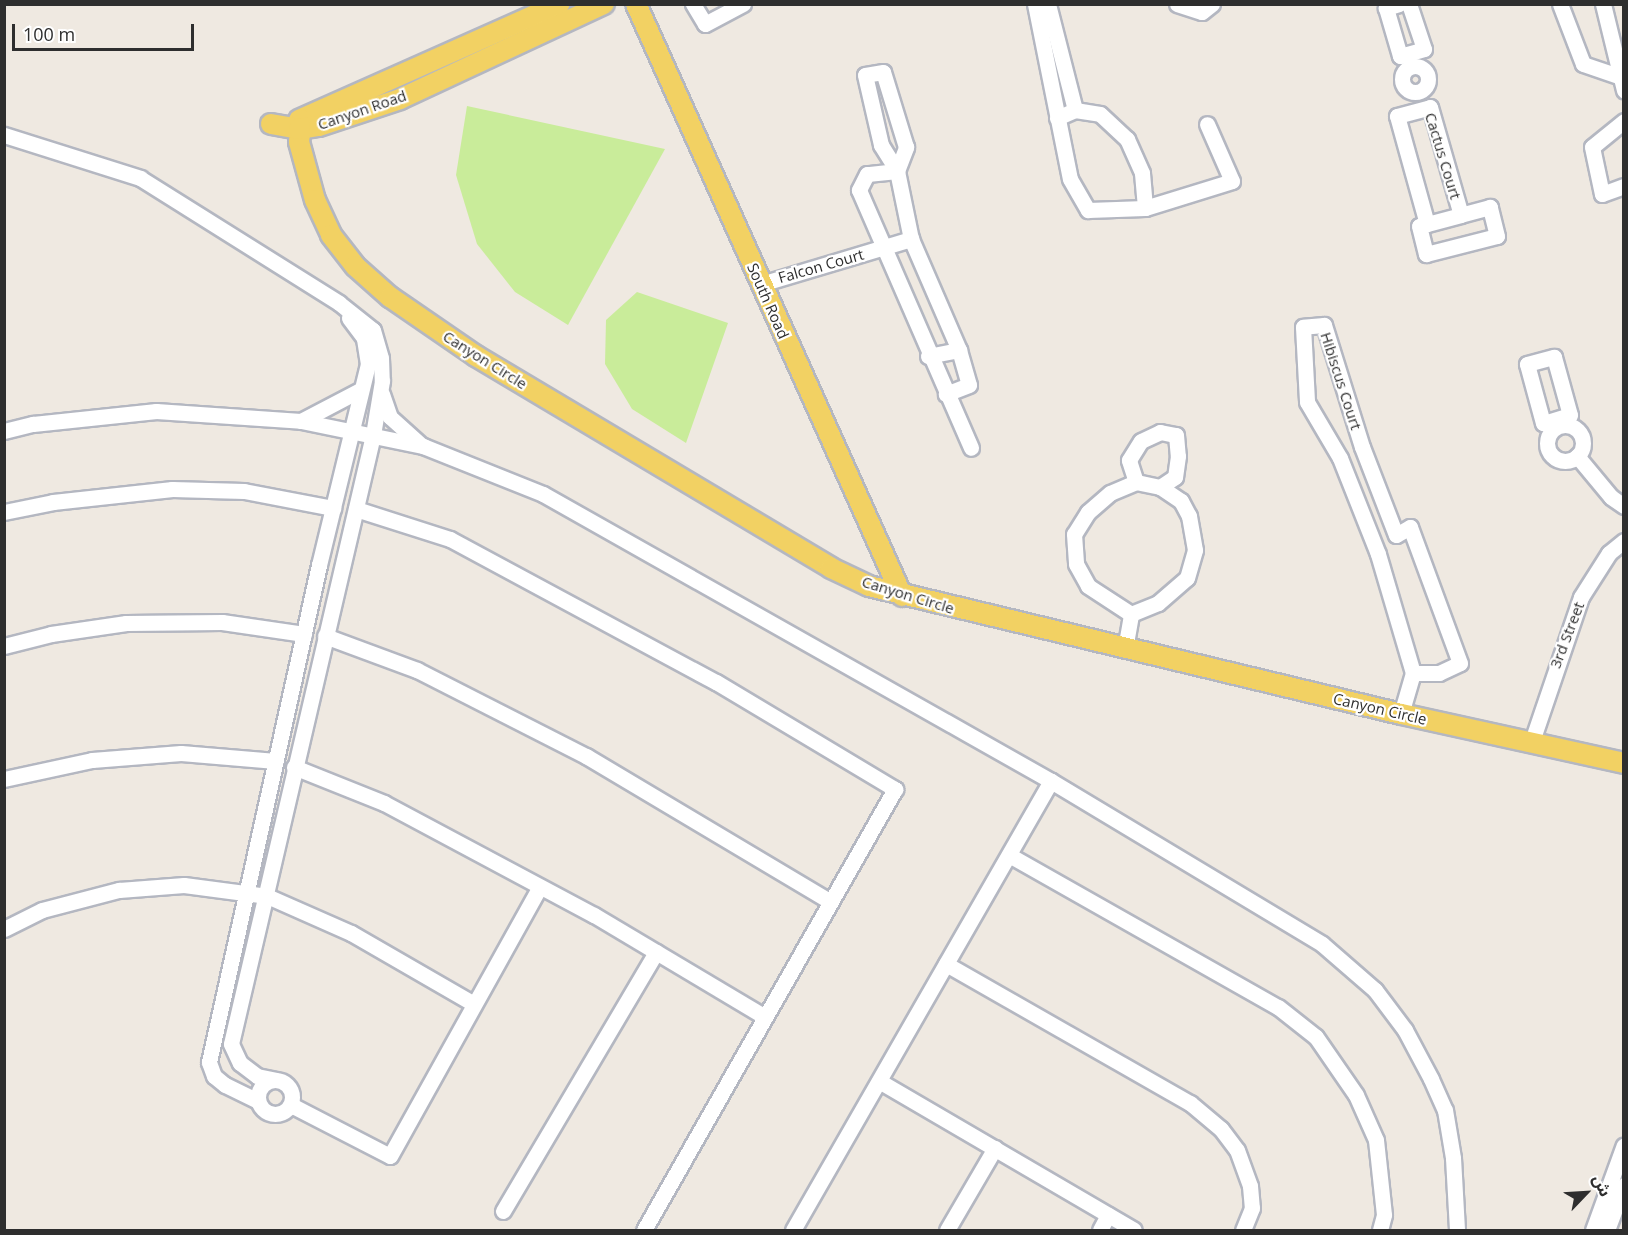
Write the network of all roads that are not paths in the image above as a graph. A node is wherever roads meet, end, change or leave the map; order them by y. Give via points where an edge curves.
1 (560, 4) edge
2 (604, 4) edge
3 (636, 4) edge
4 (693, 4) edge
5 (743, 4) edge
6 (1035, 4) edge
7 (1048, 4) edge
8 (1177, 4) edge
9 (1212, 4) edge
10 (1399, 4) edge
11 (1409, 4) edge
12 (1560, 4) edge
13 (1603, 4) edge
14 (1412, 59) junction
15 (1622, 84) edge
16 (1075, 110) junction
17 (1420, 110) junction
18 (1057, 118) junction
19 (1623, 121) edge
20 (301, 124) junction
21 (1207, 124) dead end
22 (4, 135) edge
23 (897, 171) junction
24 (1623, 186) edge
25 (1145, 208) junction
26 (1461, 215) junction
27 (1427, 224) junction
28 (911, 239) junction
29 (882, 248) junction
30 (761, 284) junction
31 (339, 303) junction
32 (959, 350) junction
33 (928, 356) junction
34 (382, 381) junction
35 (360, 390) junction
36 (946, 394) junction
37 (301, 421) junction
38 (351, 430) junction
39 (4, 431) edge
40 (373, 435) junction
41 (423, 446) junction
42 (971, 448) dead end
43 (1577, 456) junction
44 (1174, 477) junction
45 (1136, 482) junction
46 (1160, 487) junction
47 (1181, 501) junction
48 (1623, 506) edge
49 (333, 508) junction
50 (356, 509) junction
51 (4, 512) edge
52 (1623, 541) edge
53 (902, 596) junction
54 (1131, 614) junction
55 (304, 634) junction
56 (325, 636) junction
57 (4, 646) edge
58 (1125, 649) junction
59 (1413, 673) junction
60 (1401, 714) junction
61 (1532, 741) junction
62 (276, 761) junction
63 (1623, 763) edge
64 (294, 767) junction
65 (4, 779) edge
66 (1051, 781) junction
67 (1009, 855) junction
68 (540, 887) junction
69 (247, 894) junction
70 (267, 896) junction
71 (831, 902) junction
72 (4, 929) edge
73 (656, 952) junction
74 (946, 964) junction
75 (472, 1003) junction
76 (765, 1017) junction
77 (276, 1080) junction
78 (879, 1081) junction
79 (258, 1101) junction
80 (291, 1105) junction
81 (1623, 1145) edge
82 (994, 1148) junction
83 (1623, 1185) edge
84 (503, 1211) dead end
85 (1108, 1215) junction
86 (644, 1230) edge
87 (793, 1230) edge
88 (947, 1230) edge
89 (1100, 1230) edge
90 (1134, 1230) edge
91 (1243, 1230) edge
92 (1380, 1230) edge
93 (1457, 1230) edge
94 (1593, 1230) edge
95 (1607, 1230) edge

1 - 20 main road, Canyon Road
2 - 20 main road, Canyon Road via 400,99 319,126
3 - 30 main road, South Road
4 - 5 street via 705,24
6 - 18 street
7 - 16 street
8 - 9 street via 1202,12
10 - 14 street via 1386,8 1400,56
11 - 14 street, Cactus Court via 1424,50
12 - 15 street via 1583,64
13 - 15 street
14 - 17 street, Cactus Court via 1402,75 1402,84 1417,93
16 - 18 street
16 - 25 street via 1100,114 1127,139 1142,173
17 - 26 street, Cactus Court via 1430,107
17 - 27 street, Cactus Court via 1397,116
18 - 25 street via 1070,179 1088,210
19 - 24 street via 1592,147 1602,194
20 - 53 main road, Canyon Circle via 315,200 331,235 355,266 390,297 476,356 831,568
21 - 25 street via 1232,181
22 - 31 street via 140,178
23 - 23 street via 906,147 883,72 866,75 881,145
23 - 28 street
23 - 29 street, Falcon Court via 867,174 859,190
26 - 27 street, Cactus Court
26 - 27 street, Cactus Court via 1490,207 1497,236 1426,254 1419,226
28 - 29 street, Falcon Court
28 - 32 street
29 - 30 street, Falcon Court
29 - 33 street, Falcon Court
30 - 53 main road, South Road
31 - 34 street via 373,330 381,358
31 - 35 street via 364,338 368,364
32 - 33 street
32 - 36 street via 969,385
33 - 36 street, Falcon Court
34 - 40 street
34 - 41 street via 382,400 390,417
35 - 37 street
35 - 38 street
36 - 42 street, Falcon Court
37 - 38 street
37 - 39 street via 156,411 33,424
38 - 40 street
38 - 49 street
40 - 41 street
40 - 50 street
41 - 66 street via 543,494
43 - 43 street via 1567,461 1550,455 1547,438 1558,422 1580,434 1582,446
43 - 48 street
44 - 45 street via 1179,456 1176,435 1160,432 1141,441 1129,460
44 - 46 street
44 - 47 street
45 - 46 street
45 - 54 street via 1110,493 1088,512 1074,534 1076,564 1088,586
46 - 47 street
47 - 54 street via 1190,516 1195,550 1187,578 1158,603
49 - 51 street via 244,491 172,489 53,502
49 - 55 street
50 - 56 street
50 - 71 street via 450,539 716,682 895,789
52 - 61 street, 3rd Street via 1609,553 1581,597
53 - 58 main road, Canyon Circle
54 - 58 street
55 - 57 street via 222,622 126,623 51,634
55 - 62 street
56 - 64 street
56 - 71 street via 417,670 586,756
58 - 60 main road, Canyon Circle
59 - 59 street, Hibiscus Court via 1439,673 1460,663 1410,527 1396,535 1362,447 1324,325 1303,327 1307,402 1340,458 1378,554
59 - 60 street
60 - 61 main road, Canyon Circle
61 - 63 main road, Canyon Circle
62 - 65 street via 181,753 92,760
62 - 69 street
64 - 68 street via 384,803
64 - 70 street
66 - 67 street
66 - 93 street via 1322,944 1375,990 1405,1030 1444,1110 1458,1206
67 - 74 street
67 - 92 street via 1278,1007 1316,1037 1356,1095 1376,1140 1384,1215
68 - 73 street
68 - 75 street
69 - 70 street
69 - 72 street via 184,885 119,890 42,910
69 - 79 street via 209,1062 214,1076 225,1085
70 - 75 street via 351,933
70 - 77 street via 231,1044 240,1063 257,1076
71 - 76 street
73 - 76 street
73 - 84 street
74 - 78 street
74 - 91 street via 1190,1103 1221,1129 1237,1150 1250,1186 1252,1209
75 - 80 street via 390,1156
76 - 86 street
77 - 79 street via 261,1088
77 - 80 street via 288,1085
78 - 82 street
78 - 87 street
79 - 80 street via 275,1115
81 - 94 street
82 - 85 street
82 - 88 street
83 - 95 street
85 - 89 street
85 - 90 street

